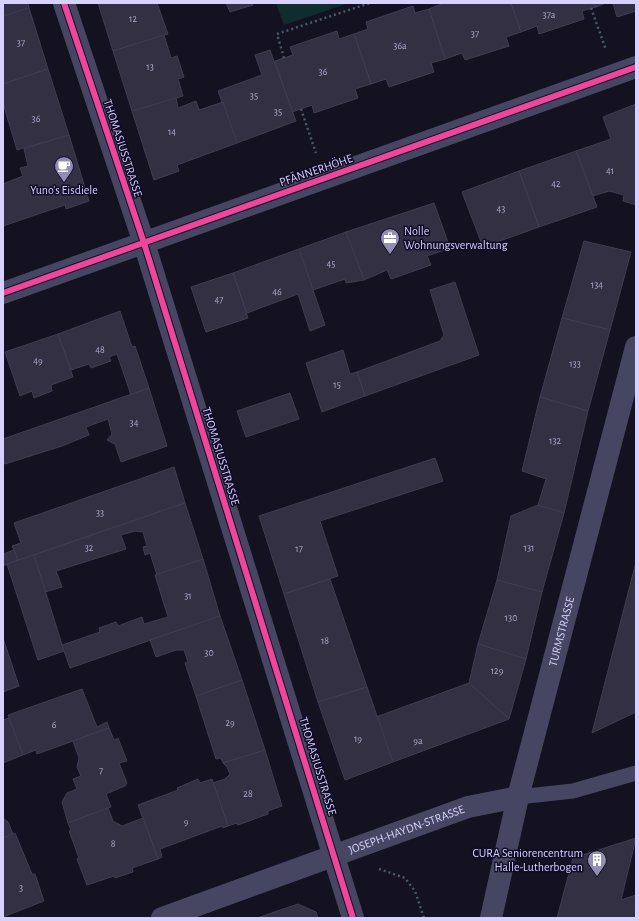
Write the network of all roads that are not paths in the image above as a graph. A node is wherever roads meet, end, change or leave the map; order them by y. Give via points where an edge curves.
1 (64, 3) edge
2 (636, 67) edge
3 (144, 243) junction
4 (3, 293) edge
5 (636, 347) edge
6 (636, 773) edge
7 (518, 797) junction
8 (334, 856) junction
9 (162, 918) edge
10 (354, 918) edge
11 (491, 918) edge

1 - 3 street, THOMASIUSSTRASSE
2 - 3 street, PFÄNNERHÖHE
3 - 4 street, PFÄNNERHÖHE
3 - 8 street, THOMASIUSSTRASSE
5 - 7 street, TURMSTRASSE
6 - 7 lane via 573,792
7 - 8 street, JOSEPH-HAYDN-STRASSE via 468,807
7 - 11 street, TURMSTRASSE
8 - 9 street, JOSEPH-HAYDN-STRASSE
8 - 10 street, THOMASIUSSTRASSE

